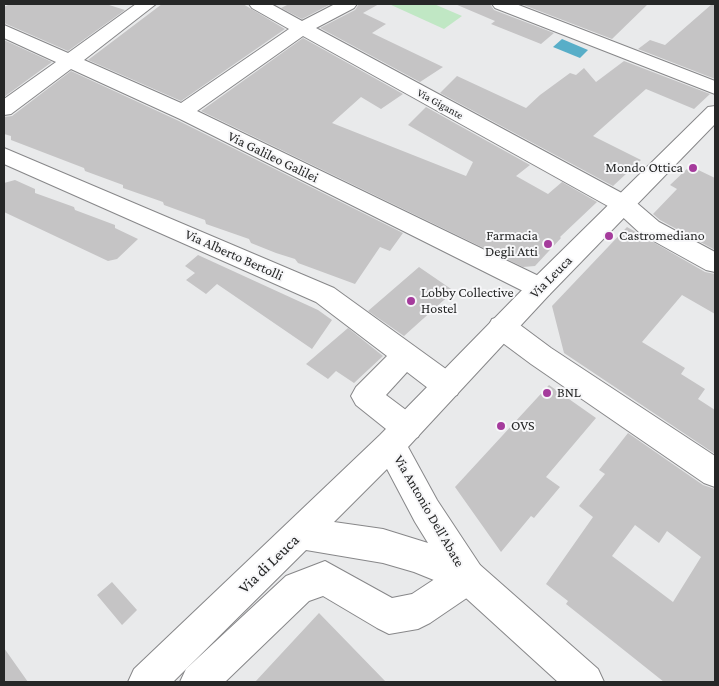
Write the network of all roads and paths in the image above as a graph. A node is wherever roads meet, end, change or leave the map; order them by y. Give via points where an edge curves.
1 (147, 4) edge
2 (258, 4) edge
3 (348, 4) edge
4 (500, 4) edge
5 (302, 28) junction
6 (4, 31) edge
7 (69, 61) junction
8 (715, 88) edge
9 (4, 109) edge
10 (182, 112) junction
11 (713, 117) edge
12 (4, 155) edge
13 (623, 204) junction
14 (715, 263) edge
15 (540, 288) junction
16 (502, 327) junction
17 (405, 356) junction
18 (447, 386) junction
19 (399, 436) junction
20 (715, 473) edge
21 (302, 533) junction
22 (468, 577) junction
23 (146, 682) edge
24 (199, 682) edge
25 (585, 682) edge

1 - 7 street
2 - 5 street, Via Gigante
3 - 5 street
4 - 8 street
5 - 10 street
5 - 13 street, Via Gigante
6 - 7 street, Via Galileo Galilei
7 - 9 street
7 - 10 street, Via Galileo Galilei
10 - 15 street, Via Galileo Galilei
11 - 13 street, Via Leuca
12 - 17 street, Via Alberto Bertolli via 325,295
13 - 14 street, Via Gigante via 650,228
13 - 15 street, Via Leuca
15 - 16 street, Via Leuca
16 - 18 street, Via Leuca
16 - 20 street
17 - 18 street, Via Alberto Bertolli
17 - 19 street via 366,396
18 - 19 street, Via Leuca
19 - 21 street, Via di Leuca
19 - 22 street, Via Antonio Dell'Abate via 426,511
21 - 22 street, Via Antonio Dell'Abate via 391,548
21 - 23 street, Via di Leuca
22 - 24 street via 418,612 389,616 325,578 298,588
22 - 25 street, Via Antonio Dell'Abate

